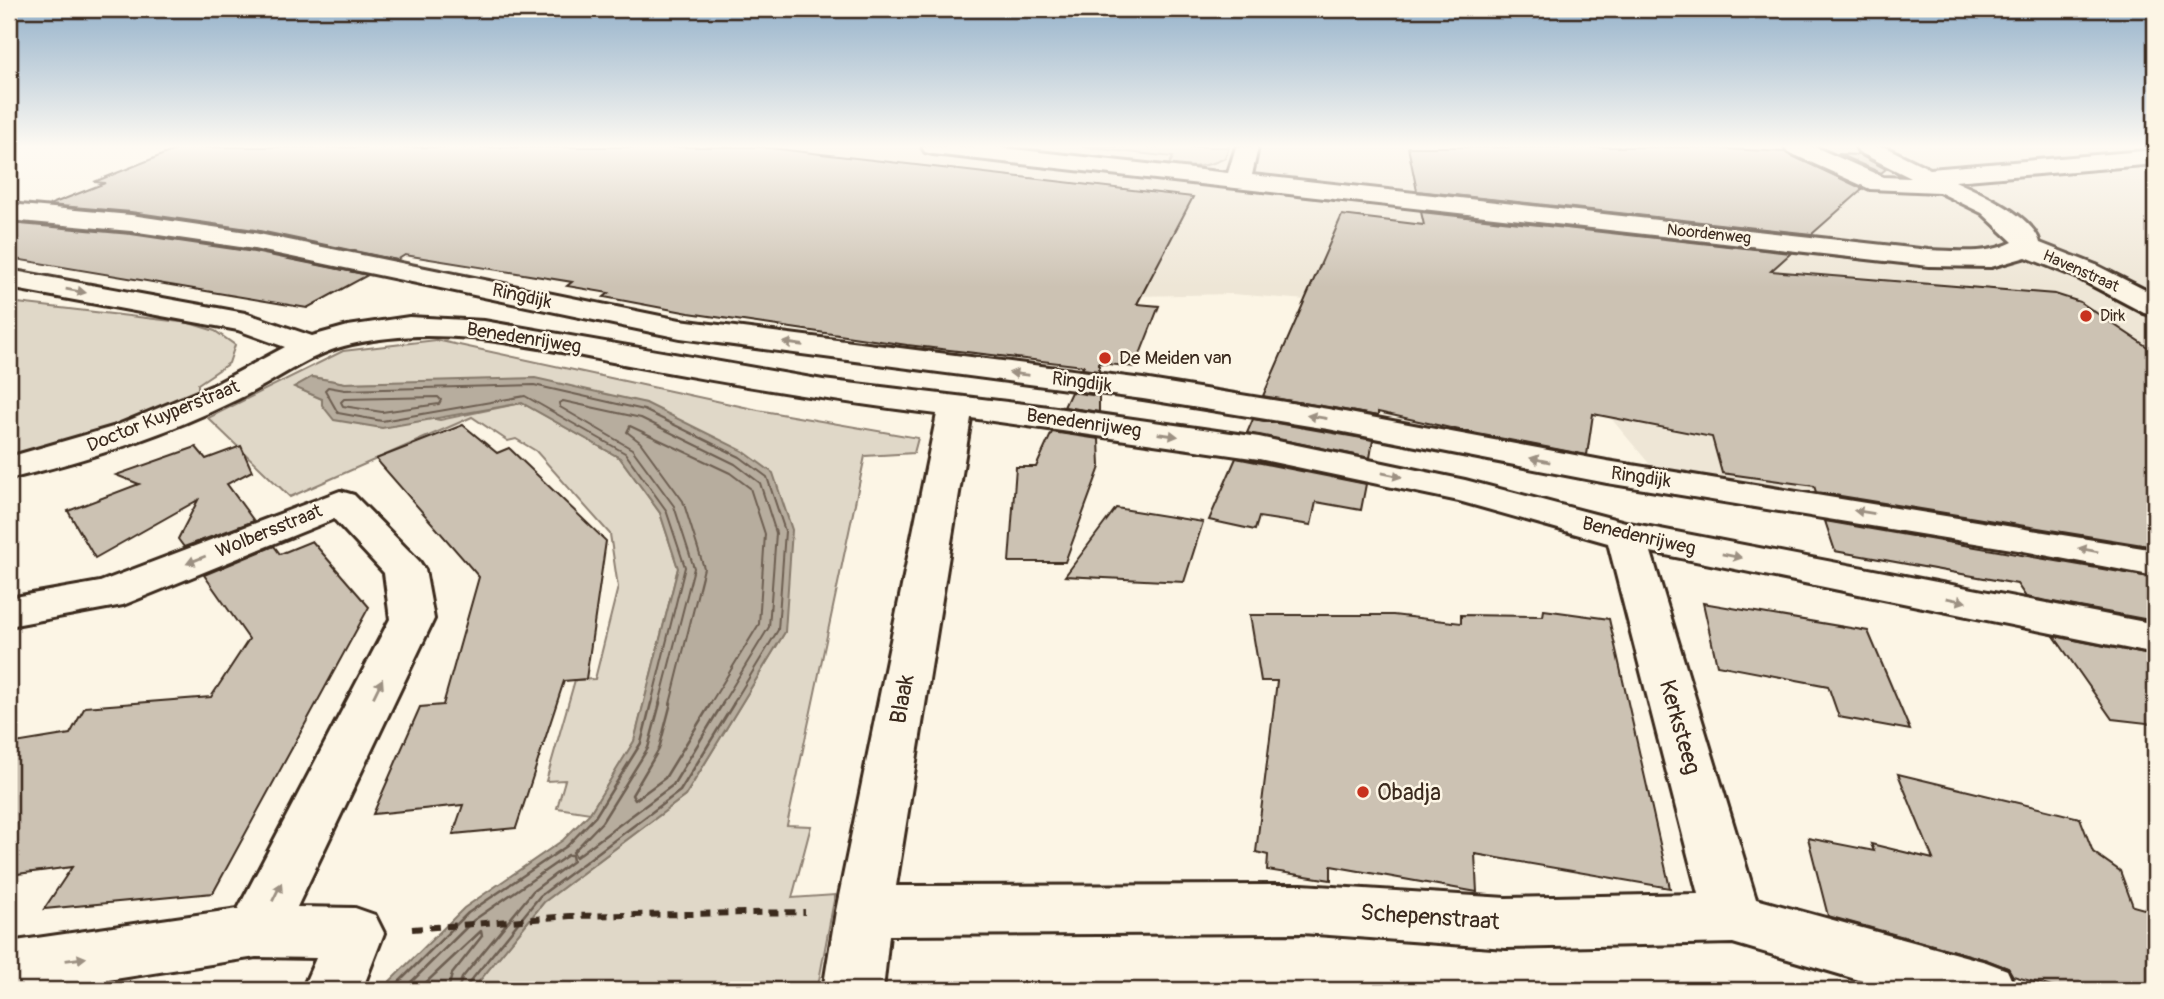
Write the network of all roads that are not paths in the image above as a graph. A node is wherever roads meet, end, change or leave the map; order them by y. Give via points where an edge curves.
1 (1351, 194) edge
2 (1960, 194) edge
3 (9, 212) edge
4 (2024, 247) junction
5 (9, 279) edge
6 (2155, 307) edge
7 (311, 346) junction
8 (955, 408) junction
9 (9, 468) edge
10 (1626, 535) junction
11 (2155, 563) edge
12 (9, 612) edge
13 (2155, 639) edge
14 (864, 911) junction
15 (1733, 918) junction
16 (256, 932) junction
17 (9, 969) edge
18 (332, 990) edge
19 (853, 990) edge
20 (1986, 990) edge

1 - 4 street, Noordenweg via 1928,258 1991,257 2013,254
2 - 4 street, Havenstraat via 2009,221 2024,236
11 -> 3 street, Ringdijk via 1143,389 680,329 254,242 131,223
4 - 6 street, Havenstraat via 2086,271
5 -> 7 street via 245,322
7 - 8 street, Benedenrijweg via 385,328 484,330 823,390
7 - 9 street, Doctor Kuyperstraat via 226,392 126,435
8 -> 10 street, Benedenrijweg via 1259,448 1465,491
8 - 14 street, Blaak
10 -> 13 street, Benedenrijweg
10 - 15 street, Kerksteeg
16 -> 12 street, Wolbersstraat via 412,619 404,570 340,503 108,595
14 - 15 street, Schepenstraat via 1302,909 1506,923
14 - 19 street, Blaak
15 - 20 street, Schepenstraat
17 -> 16 street
16 - 18 street via 355,933

